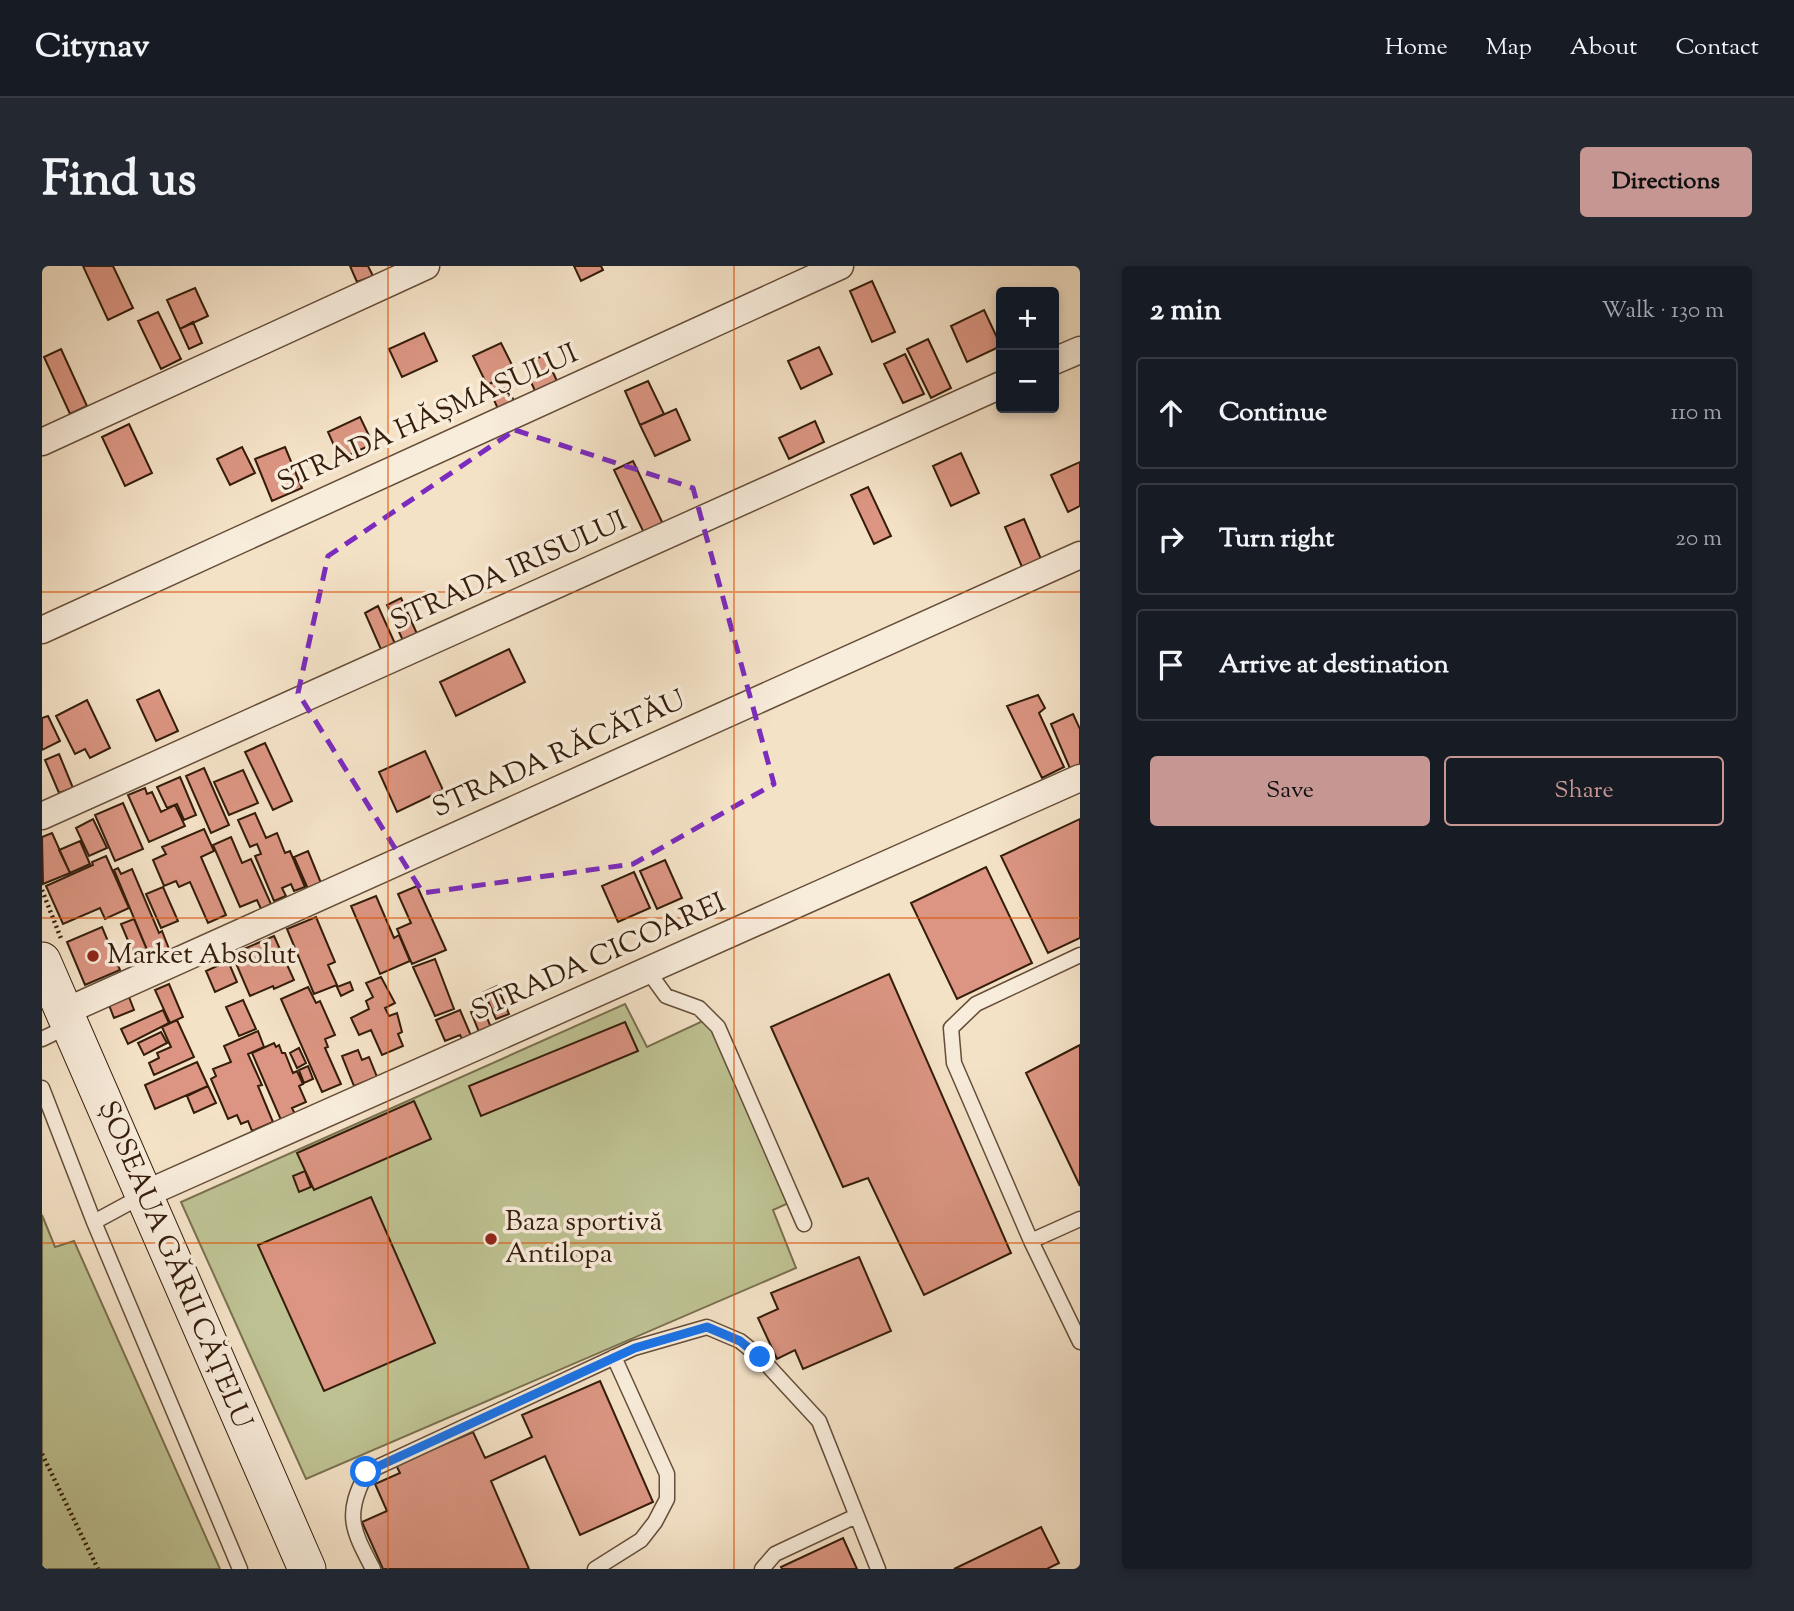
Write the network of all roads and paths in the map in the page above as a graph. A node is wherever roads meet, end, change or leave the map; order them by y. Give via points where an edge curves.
1 (426, 266) edge
2 (840, 266) edge
3 (1080, 349) edge
4 (1059, 359) edge
5 (996, 387) edge
6 (42, 443) edge
7 (1080, 555) edge
8 (42, 629) edge
9 (1080, 778) edge
10 (42, 816) edge
11 (1080, 955) edge
12 (42, 961) edge
13 (648, 971) junction
14 (59, 1026) edge
15 (42, 1088) edge
16 (143, 1195) junction
17 (1080, 1219) edge
18 (94, 1222) junction
19 (804, 1224) dead end
20 (1031, 1241) junction
21 (1080, 1342) edge
22 (614, 1357) junction
23 (42, 1454) edge
24 (856, 1516) junction
25 (98, 1569) edge
26 (240, 1569) edge
27 (307, 1569) edge
28 (373, 1569) edge
29 (595, 1569) edge
30 (762, 1569) edge
31 (878, 1569) edge

1 - 6 street
2 - 8 street, STRADA HĂȘMAȘULUI
3 - 4 street
5 - 10 street, STRADA IRISULUI
7 - 14 street, STRADA RĂCĂTĂU
9 - 13 street, STRADA CICOAREI
11 - 20 lane via 976,1004 951,1028 954,1063
12 - 14 main road, ȘOSEAUA GĂRII CĂȚELU
13 - 16 street, STRADA CICOAREI
13 - 19 lane via 666,996 699,1008 718,1027
14 - 16 main road, ȘOSEAUA GĂRII CĂȚELU
15 - 18 lane
16 - 18 lane
16 - 27 main road, ȘOSEAUA GĂRII CĂȚELU
17 - 20 lane
18 - 26 lane
20 - 21 lane
22 - 24 lane via 707,1327 740,1341 819,1421
22 - 28 lane via 366,1472 357,1490 354,1531
22 - 29 lane via 667,1475 667,1499 641,1540
23 - 25 path
24 - 30 lane via 775,1554
24 - 31 lane

